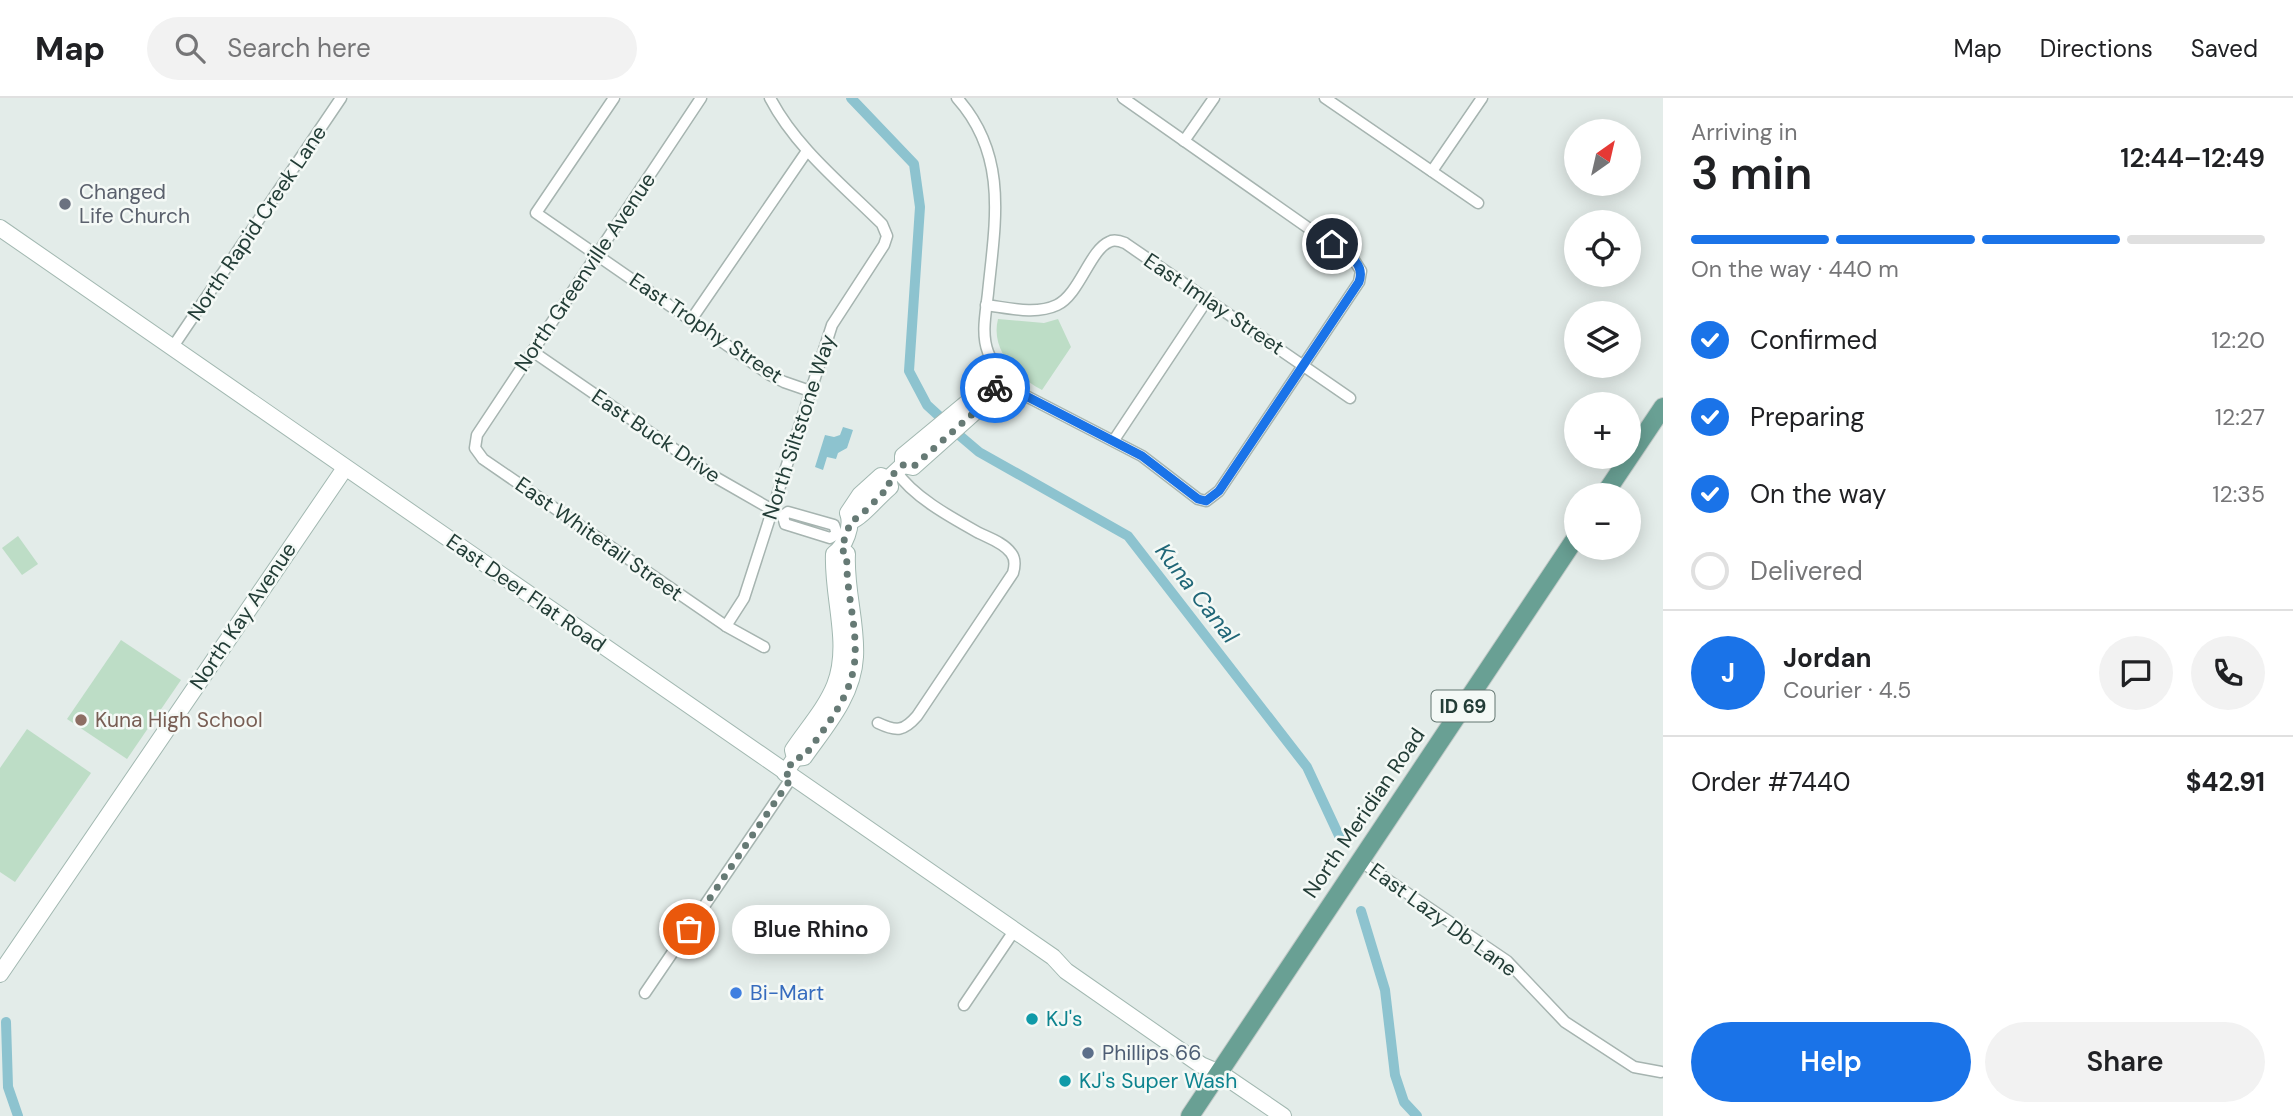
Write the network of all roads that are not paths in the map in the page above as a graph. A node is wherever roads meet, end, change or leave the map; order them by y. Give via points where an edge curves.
1 (341, 98) edge
2 (614, 98) edge
3 (701, 98) edge
4 (770, 98) edge
5 (957, 98) edge
6 (1123, 98) edge
7 (1214, 98) edge
8 (1325, 98) edge
9 (1482, 98) edge
10 (1184, 141) junction
11 (807, 150) junction
12 (1432, 172) junction
13 (1478, 203) dead end
14 (0, 228) edge
15 (597, 254) junction
16 (1207, 300) junction
17 (986, 305) junction
18 (691, 320) junction
19 (172, 348) junction
20 (532, 351) junction
21 (1304, 365) junction
22 (999, 382) junction
23 (810, 391) junction
24 (1350, 398) dead end
25 (1663, 407) edge
26 (1114, 440) junction
27 (475, 448) joint
28 (345, 467) junction
29 (896, 472) junction
30 (1612, 483) edge
31 (777, 513) junction
32 (844, 535) junction
33 (1564, 555) edge
34 (726, 626) junction
35 (764, 647) dead end
36 (878, 723) dead end
37 (789, 775) junction
38 (1360, 861) junction
39 (1014, 931) junction
40 (0, 974) edge
41 (645, 993) dead end
42 (964, 1005) dead end
43 (1661, 1072) edge
44 (1220, 1073) junction
45 (1191, 1116) edge
46 (1283, 1116) edge

1 - 19 street, North Rapid Creek Lane
2 - 15 street, East Trophy Street via 536,213
3 - 15 street, North Greenville Avenue
4 - 11 street
5 - 17 street via 985,142 995,183
6 - 10 street
7 - 10 street
8 - 12 street
9 - 12 street
10 - 21 street via 1354,260 1361,271 1359,282
11 - 18 street
11 - 23 street, North Siltstone Way via 882,224 887,236 832,325
12 - 13 street
14 - 19 main road, East Deer Flat Road
15 - 18 street, East Trophy Street
15 - 20 street, North Greenville Avenue
16 - 17 street, East Imlay Street via 1125,243 1111,240 1061,304 1035,311
16 - 21 street, East Imlay Street
16 - 26 street
17 - 22 street via 987,350
18 - 23 street, East Trophy Street via 777,379
19 - 28 main road, East Deer Flat Road
20 - 27 street, North Greenville Avenue via 477,435
20 - 31 street, East Buck Drive via 715,477
21 - 24 street, East Imlay Street
21 - 26 street via 1219,491 1206,501
22 - 26 street
22 - 29 main road via 996,393 913,467
23 - 31 street, North Siltstone Way
25 - 30 main road
27 - 34 street, East Whitetail Street via 483,459
28 - 37 main road, East Deer Flat Road
28 - 40 main road, North Kay Avenue
29 - 32 main road via 890,486
29 - 36 street via 915,492 1006,547 1015,559 1013,573 917,716 901,729
31 - 32 street, East Buck Drive via 834,526
31 - 34 street, North Siltstone Way via 744,598
32 - 37 main road via 855,649 853,673 835,712 804,757 795,758
33 - 38 main road, North Meridian Road / ID 69
34 - 35 street, East Whitetail Street
37 - 39 main road, East Deer Flat Road
37 - 41 street
38 - 43 street, East Lazy Db Lane via 1507,961 1565,1022 1634,1067
38 - 44 main road, North Meridian Road / ID 69
39 - 42 street
39 - 44 main road, East Deer Flat Road via 1201,1065
44 - 45 main road, North Meridian Road / ID 69
44 - 46 main road, East Deer Flat Road

